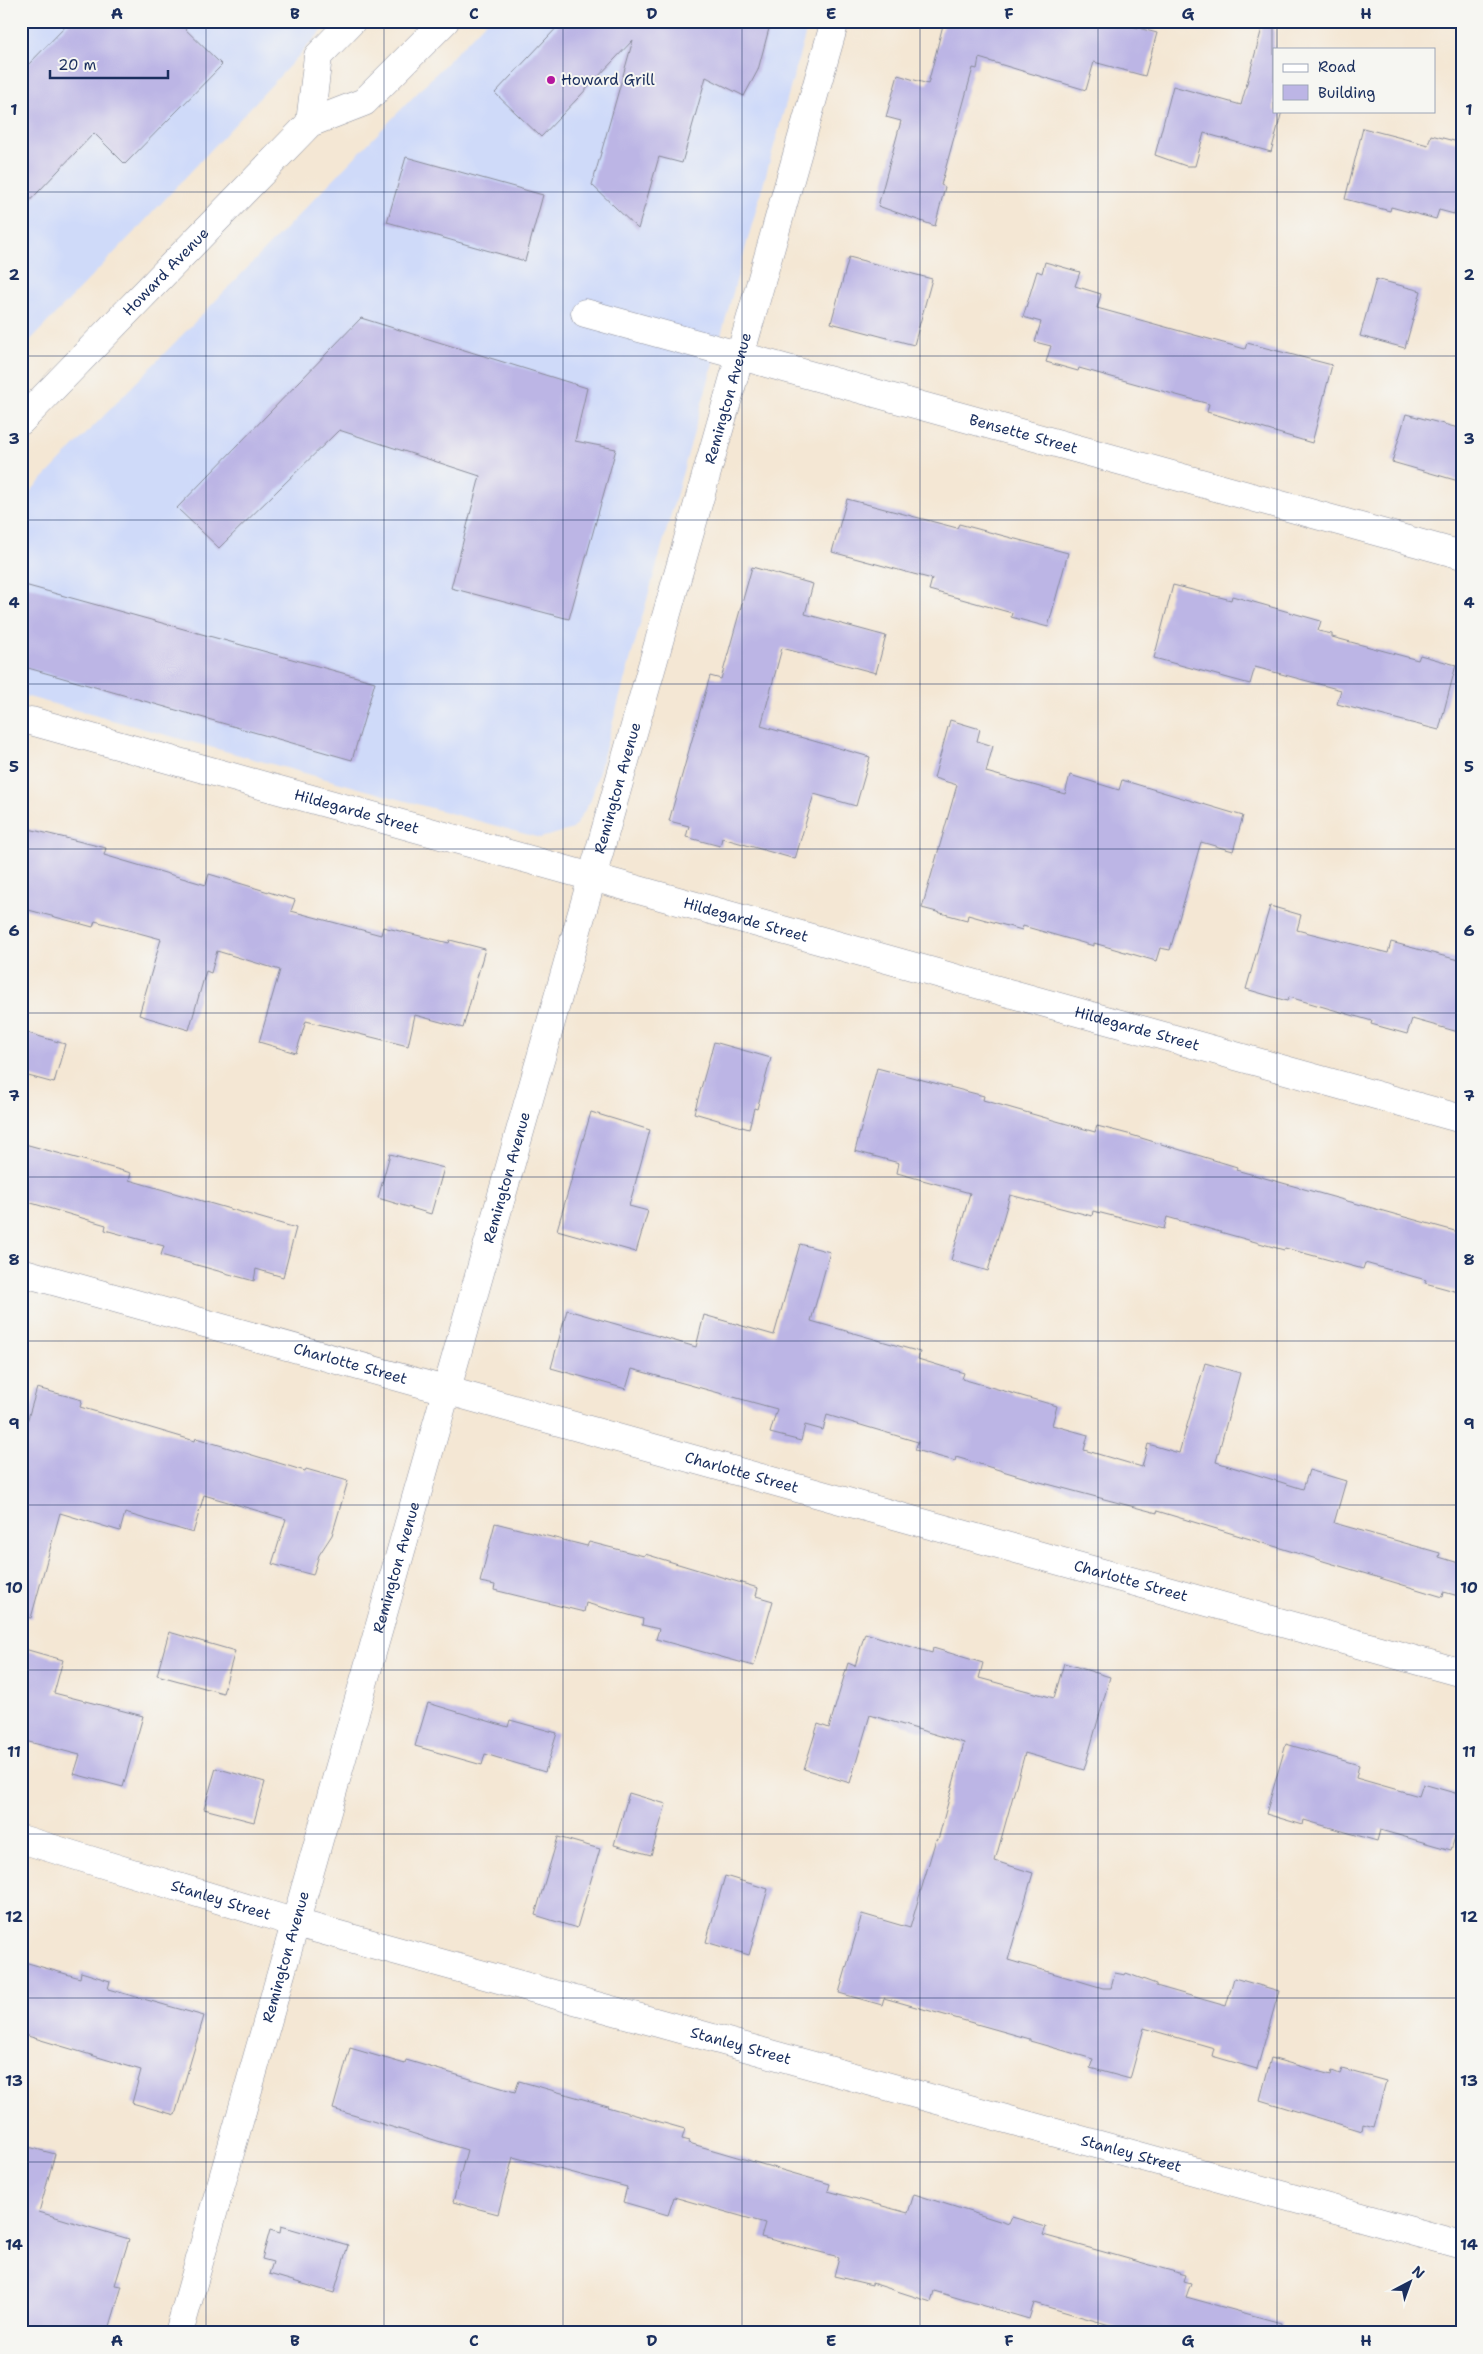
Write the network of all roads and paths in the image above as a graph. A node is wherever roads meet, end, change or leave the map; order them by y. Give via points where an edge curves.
1 (352, 21) edge
2 (445, 21) edge
3 (836, 21) edge
4 (310, 122) junction
5 (585, 313) dead end
6 (740, 356) junction
7 (21, 422) edge
8 (1462, 555) edge
9 (31, 721) dead end
10 (593, 878) junction
11 (1462, 1119) edge
12 (21, 1272) edge
13 (447, 1390) junction
14 (1462, 1673) edge
15 (21, 1839) edge
16 (296, 1923) junction
17 (1462, 2245) edge
18 (179, 2333) edge

1 - 4 street via 318,56
2 - 4 street, Howard Avenue via 364,102
3 - 6 street, Remington Avenue
4 - 7 street, Howard Avenue
5 - 6 street, Bensette Street
6 - 8 street, Bensette Street
6 - 10 street, Remington Avenue
9 - 10 street, Hildegarde Street
10 - 11 street, Hildegarde Street
10 - 13 street, Remington Avenue
12 - 13 street, Charlotte Street
13 - 14 street, Charlotte Street
13 - 16 street, Remington Avenue
15 - 16 street, Stanley Street
16 - 17 street, Stanley Street
16 - 18 street, Remington Avenue

